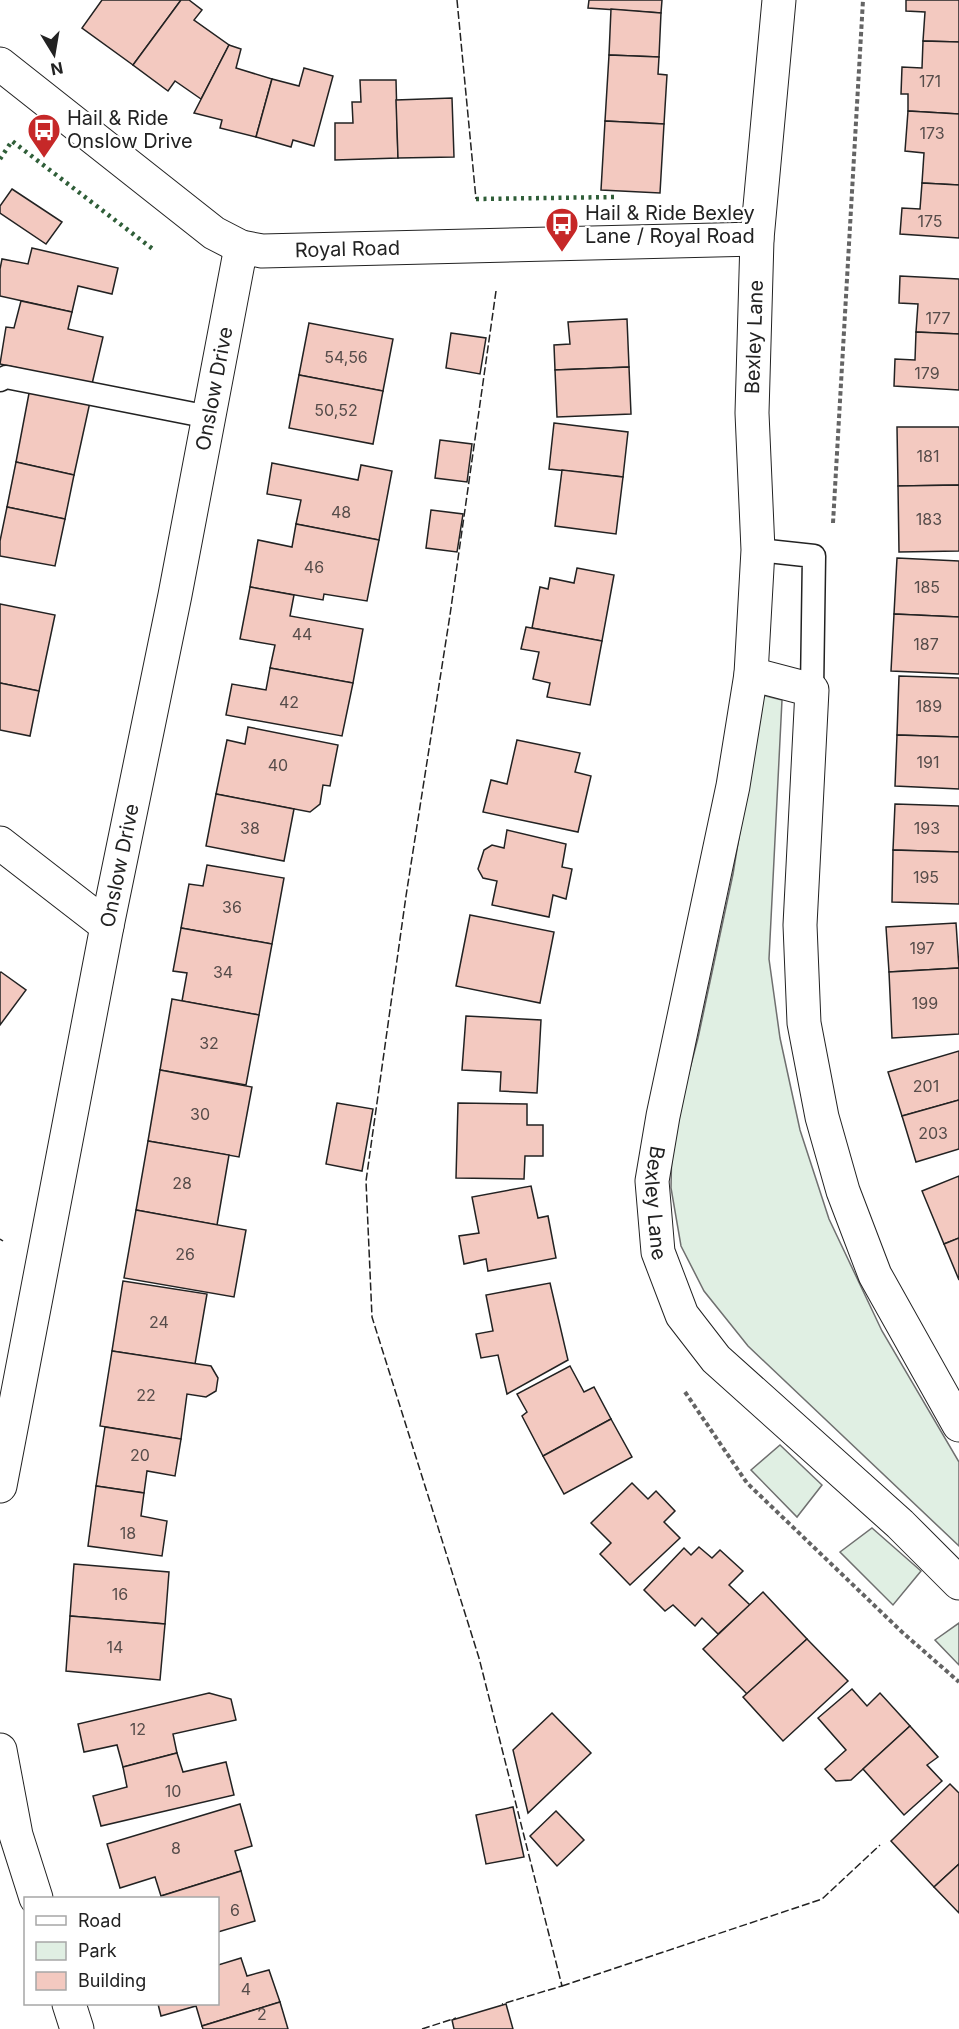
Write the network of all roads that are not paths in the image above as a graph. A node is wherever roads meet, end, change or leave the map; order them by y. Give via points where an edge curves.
1 (779, 0) edge
2 (0, 64) edge
3 (757, 239) junction
4 (241, 247) junction
5 (0, 380) edge
6 (208, 417) junction
7 (758, 550) junction
8 (751, 674) junction
9 (812, 690) junction
10 (0, 843) edge
11 (107, 926) junction
12 (959, 1425) edge
13 (0, 1486) edge
14 (959, 1583) edge
15 (0, 1750) edge
16 (8, 1837) edge
17 (35, 1897) edge
18 (69, 2005) edge
19 (77, 2029) edge

1 - 3 street, Bexley Lane
2 - 4 street, Royal Road via 214,233
3 - 4 street, Royal Road via 262,250
3 - 7 street, Bexley Lane via 752,413
4 - 6 street, Onslow Drive
5 - 6 lane via 6,376
6 - 11 street, Onslow Drive
7 - 8 street, Bexley Lane
7 - 9 lane via 814,556
8 - 9 street
8 - 14 street, Bexley Lane via 733,786 652,1181 658,1252 682,1315 716,1359 878,1504
9 - 12 street via 800,925 804,1023 822,1117 843,1191 875,1275
10 - 11 street
11 - 13 street, Onslow Drive
15 - 16 street
16 - 17 street
18 - 19 street

